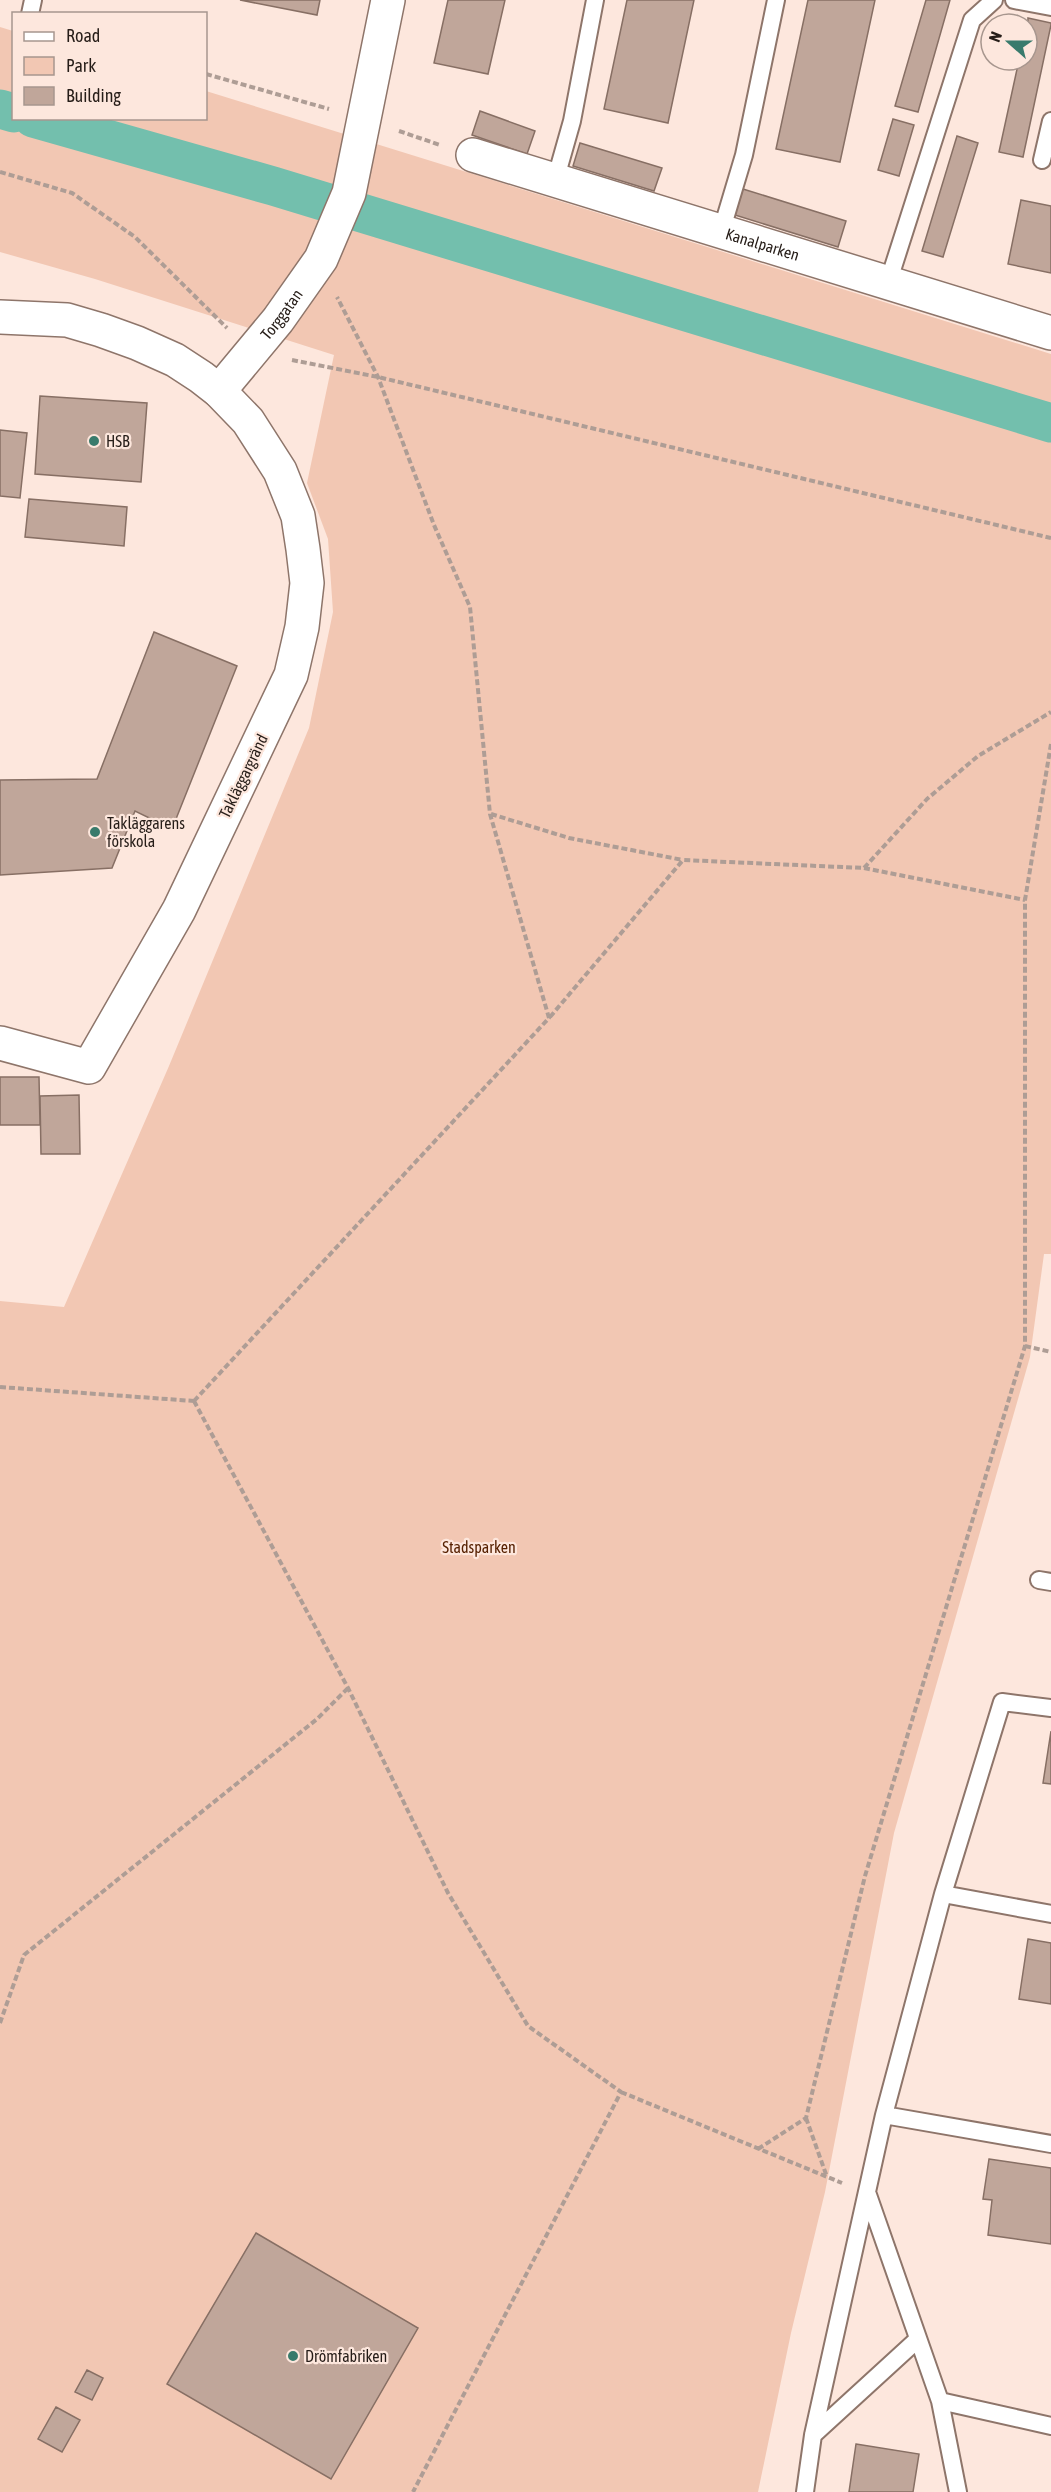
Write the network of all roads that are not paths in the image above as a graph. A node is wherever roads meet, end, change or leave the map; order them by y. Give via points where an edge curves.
1 (388, 0) edge
2 (595, 0) edge
3 (776, 0) edge
4 (994, 0) edge
5 (1014, 0) edge
6 (1051, 7) edge
7 (1051, 121) edge
8 (473, 155) dead end
9 (1042, 160) dead end
10 (555, 181) junction
11 (721, 232) junction
12 (888, 283) junction
13 (0, 317) edge
14 (1051, 333) edge
15 (219, 391) junction
16 (0, 1043) edge
17 (1051, 1708) edge
18 (944, 1894) junction
19 (1051, 1914) edge
20 (884, 2115) junction
21 (1051, 2144) edge
22 (867, 2194) junction
23 (918, 2339) junction
24 (940, 2401) junction
25 (1051, 2426) edge
26 (813, 2435) junction
27 (805, 2492) edge
28 (958, 2492) edge

1 - 15 street, Torggatan via 349,193 321,259 278,320
2 - 10 lane via 572,121
3 - 11 lane via 744,155
4 - 12 lane via 972,20
5 - 6 lane
7 - 9 lane
8 - 10 street, Kanalparken
10 - 11 street, Kanalparken
11 - 12 street, Kanalparken
12 - 14 street, Kanalparken
13 - 15 street via 67,320 101,330 175,360
15 - 16 street, Takläggargränd via 248,421 280,471 298,516 307,583 291,675 179,910 89,1067
17 - 18 lane via 1002,1702
18 - 19 lane
18 - 20 lane
20 - 21 lane
20 - 22 lane
22 - 23 lane
22 - 26 lane
23 - 24 lane
23 - 26 lane
24 - 25 lane
24 - 28 lane
26 - 27 lane

